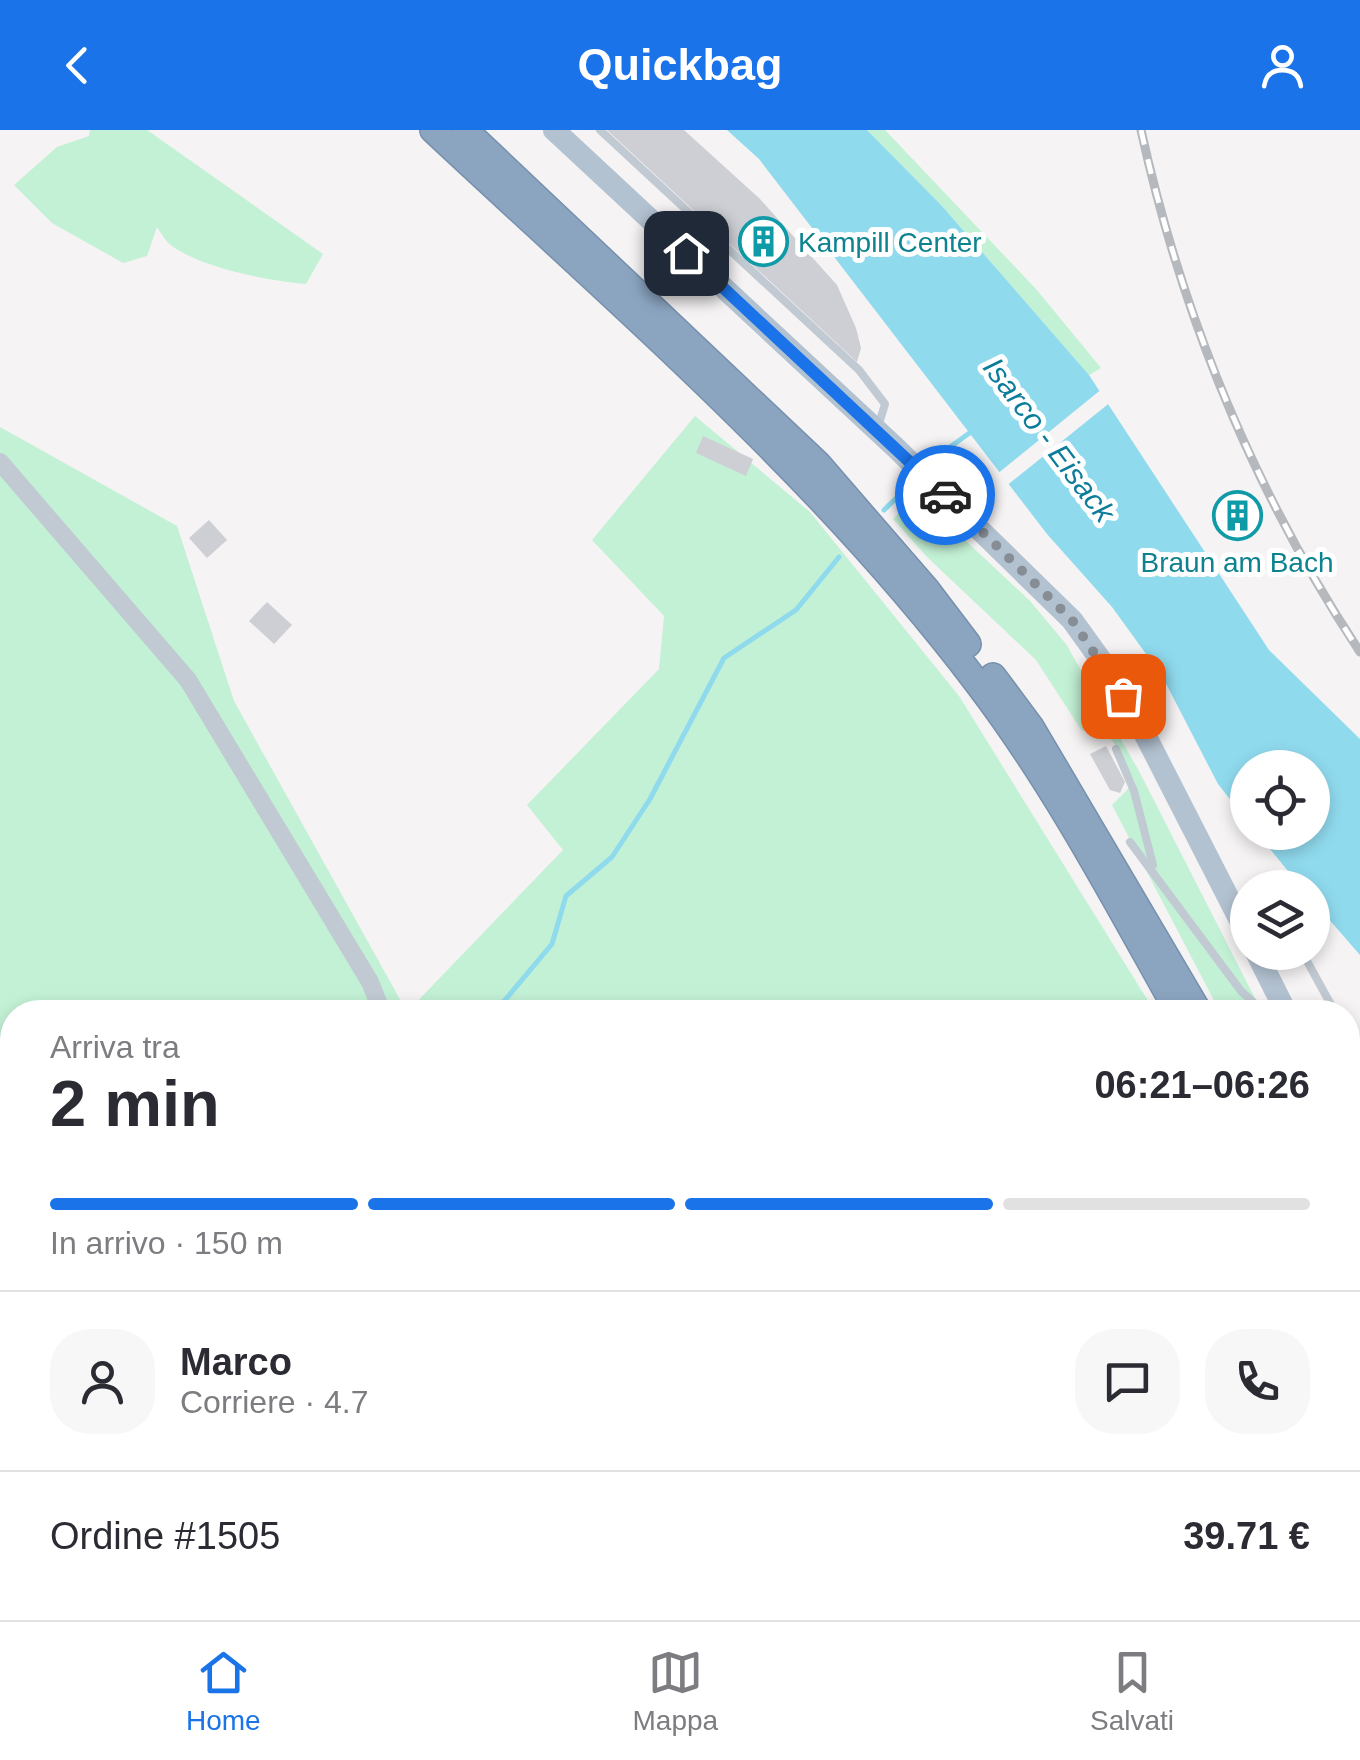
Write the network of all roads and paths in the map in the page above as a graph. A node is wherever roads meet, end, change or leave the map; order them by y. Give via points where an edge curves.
1 (433, 130) edge
2 (465, 130) edge
3 (600, 130) edge
4 (559, 132) edge
5 (876, 430) junction
6 (0, 462) edge
7 (1116, 749) dead end
8 (1130, 842) dead end
9 (1154, 870) junction
10 (1230, 901) edge
11 (1265, 970) edge
12 (1312, 970) edge
13 (377, 1000) edge
14 (1171, 1000) edge
15 (1192, 1000) edge
16 (1251, 1000) edge
17 (1280, 1000) edge
18 (1328, 1000) edge

1 - 14 highway via 747,424 894,580 1019,741
2 - 15 highway via 818,464 927,590 1032,727
3 - 5 lane via 858,370 886,404
4 - 5 main road
5 - 10 main road via 1072,620 1138,721
6 - 13 street via 188,680
7 - 9 lane
8 - 9 lane
9 - 16 lane
11 - 17 main road
12 - 18 lane

